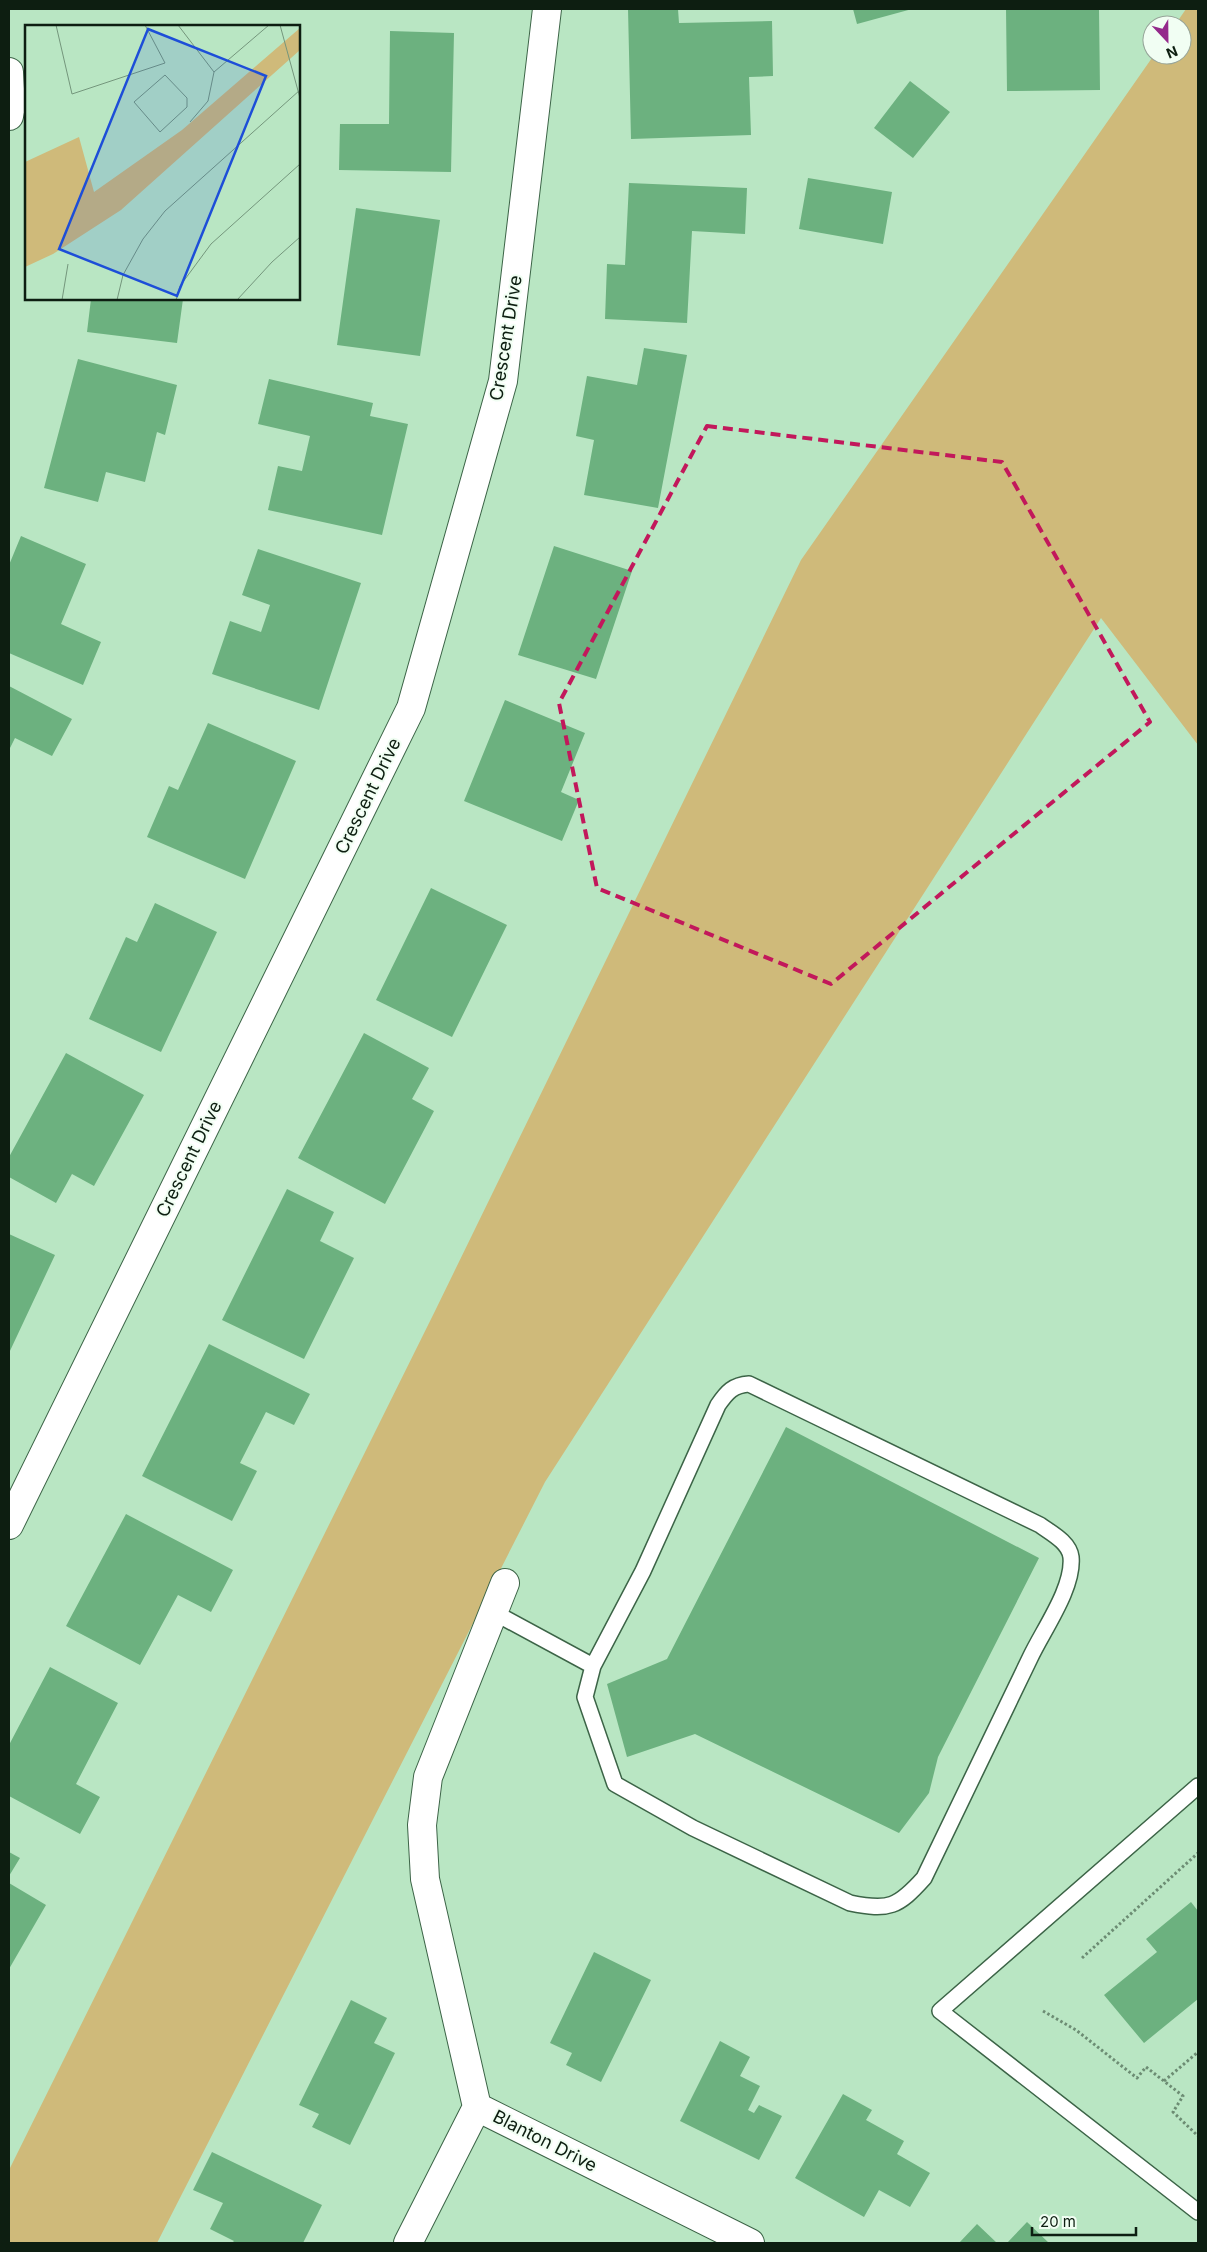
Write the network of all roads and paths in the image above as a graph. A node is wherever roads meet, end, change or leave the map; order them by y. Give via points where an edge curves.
1 (547, 9) edge
2 (9, 72) edge
3 (9, 116) edge
4 (9, 1525) edge
5 (505, 1583) dead end
6 (494, 1612) junction
7 (592, 1666) junction
8 (1198, 1786) edge
9 (1198, 1853) edge
10 (1082, 1958) dead end
11 (1042, 2011) dead end
12 (1198, 2052) edge
13 (1164, 2081) junction
14 (477, 2106) junction
15 (1198, 2136) edge
16 (1198, 2212) edge
17 (408, 2243) edge
18 (750, 2243) edge

1 - 4 street, Crescent Drive via 503,381 411,708
2 - 3 street
5 - 6 street
6 - 7 lane
6 - 14 street via 428,1777 422,1825 426,1879
7 - 7 lane via 586,1697 615,1784 693,1828 850,1904 875,1908 893,1905 908,1897 924,1878 1064,1591 1071,1568 1071,1554 1061,1540 1040,1525 766,1390 749,1384 737,1385 718,1405 644,1571
8 - 16 lane via 940,2011
9 - 10 path
11 - 13 path via 1076,2030 1137,2078 1146,2067
12 - 13 path
13 - 15 path via 1183,2096 1173,2112
14 - 17 street, Blanton Drive
14 - 18 street, Blanton Drive

